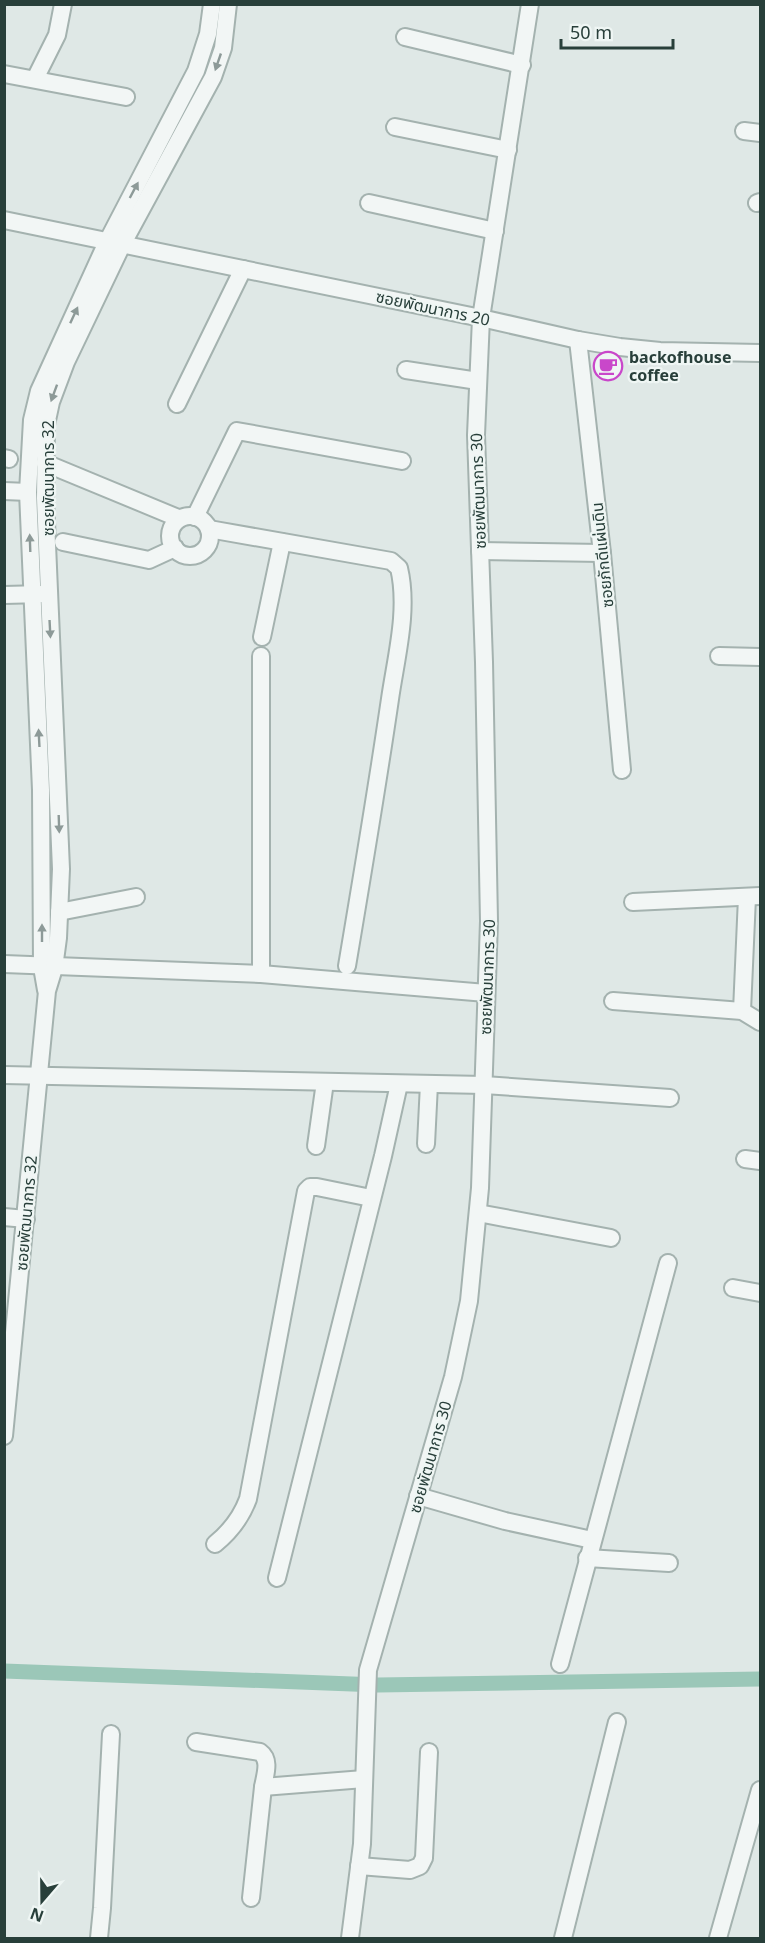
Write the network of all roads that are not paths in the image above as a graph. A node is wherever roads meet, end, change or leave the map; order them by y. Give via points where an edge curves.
1 (63, 4) edge
2 (212, 4) edge
3 (228, 4) edge
4 (530, 4) edge
5 (405, 37) dead end
6 (522, 65) junction
7 (4, 74) edge
8 (35, 79) junction
9 (126, 97) dead end
10 (394, 127) dead end
11 (175, 129) junction
12 (508, 150) junction
13 (369, 203) dead end
14 (4, 220) edge
15 (495, 231) junction
16 (115, 243) junction
17 (243, 269) junction
18 (481, 318) junction
19 (578, 340) junction
20 (760, 353) edge
21 (406, 370) dead end
22 (478, 381) junction
23 (177, 405) dead end
24 (402, 461) dead end
25 (45, 464) junction
26 (4, 491) edge
27 (28, 492) junction
28 (187, 517) junction
29 (208, 530) junction
30 (63, 542) dead end
31 (282, 542) junction
32 (175, 548) junction
33 (480, 551) junction
34 (602, 553) junction
35 (40, 594) junction
36 (4, 595) edge
37 (262, 638) dead end
38 (261, 656) dead end
39 (719, 656) dead end
40 (760, 657) edge
41 (622, 771) dead end
42 (49, 790) junction
43 (136, 897) dead end
44 (754, 897) edge
45 (633, 902) dead end
46 (59, 912) junction
47 (4, 964) edge
48 (347, 966) dead end
49 (48, 967) junction
50 (261, 974) junction
51 (486, 993) junction
52 (613, 1001) dead end
53 (741, 1011) junction
54 (760, 1022) edge
55 (4, 1075) edge
56 (39, 1076) junction
57 (325, 1082) junction
58 (399, 1084) junction
59 (429, 1084) junction
60 (484, 1085) junction
61 (670, 1098) dead end
62 (426, 1144) dead end
63 (316, 1146) dead end
64 (371, 1198) junction
65 (478, 1213) junction
66 (4, 1217) edge
67 (26, 1219) junction
68 (611, 1238) dead end
69 (668, 1263) dead end
70 (733, 1288) dead end
71 (760, 1293) edge
72 (9, 1344) edge
73 (8, 1369) edge
74 (4, 1436) edge
75 (418, 1496) junction
76 (592, 1540) junction
77 (215, 1544) dead end
78 (587, 1558) junction
79 (669, 1563) dead end
80 (277, 1578) dead end
81 (560, 1664) dead end
82 (617, 1722) dead end
83 (111, 1734) dead end
84 (196, 1742) dead end
85 (429, 1752) dead end
86 (364, 1779) junction
87 (263, 1787) junction
88 (760, 1790) edge
89 (359, 1866) junction
90 (251, 1898) dead end
91 (99, 1938) edge
92 (350, 1938) edge
93 (563, 1938) edge
94 (718, 1938) edge

1 - 8 street via 57,35
2 - 11 street, ซอยพัฒนาการ 32 via 208,34
3 -> 11 street, ซอยพัฒนาการ 32 via 223,48 213,77
4 - 6 street, ซอยพัฒนาการ 30
5 - 6 street
6 - 12 street, ซอยพัฒนาการ 30
7 - 8 street
8 - 9 street
10 - 12 street
11 - 16 street, ซอยพัฒนาการ 32
12 - 15 street, ซอยพัฒนาการ 30
13 - 15 street
14 - 16 street, ซอยพัฒนาการ 20
15 - 18 street, ซอยพัฒนาการ 30
16 - 17 street, ซอยพัฒนาการ 20
16 -> 25 street, ซอยพัฒนาการ 32 via 51,402
27 -> 16 street, ซอยพัฒนาการ 32 via 31,428 39,391
17 - 18 street, ซอยพัฒนาการ 20
17 - 23 street
18 - 19 street, ซอยพัฒนาการ 20
18 - 22 street, ซอยพัฒนาการ 30
19 - 20 street, ซอยพัฒนาการ 20 via 660,351
19 - 34 street, ซอยภักดีแผ่นดิน
21 - 22 street
22 - 33 street, ซอยพัฒนาการ 30
24 - 28 street via 237,430
25 - 28 street
25 - 35 street, ซอยพัฒนาการ 32
26 - 27 street
35 -> 27 street, ซอยพัฒนาการ 32
28 - 29 street via 206,524
28 - 32 street via 171,532
29 - 31 street
29 - 32 street via 209,545 201,554 189,556
30 - 32 street via 149,560
31 - 37 street
31 - 48 street via 391,561 399,568 403,585 381,759
33 - 34 street
33 - 51 street, ซอยพัฒนาการ 30 via 488,909
34 - 41 street, ซอยภักดีแผ่นดิน
35 - 36 street
35 - 42 street, ซอยพัฒนาการ 32
38 - 50 street
39 - 40 street
42 -> 46 street, ซอยพัฒนาการ 32 via 61,869
49 -> 42 street, ซอยพัฒนาการ 32
43 - 46 street
44 - 45 street
44 - 53 street
46 - 49 street, ซอยพัฒนาการ 32
47 - 49 street
49 - 50 street
49 - 56 street, ซอยพัฒนาการ 32
50 - 51 street
51 - 60 street, ซอยพัฒนาการ 30
52 - 53 street
53 - 54 street
55 - 56 street
56 - 57 street
56 - 67 street, ซอยพัฒนาการ 32
57 - 58 street
57 - 63 street
58 - 59 street
58 - 64 street
59 - 60 street
59 - 62 street
60 - 61 street
60 - 65 street, ซอยพัฒนาการ 30
64 - 77 street via 317,1187 306,1191 248,1499 230,1532
64 - 80 street
65 - 68 street
65 - 75 street, ซอยพัฒนาการ 30 via 469,1301 453,1377
66 - 67 street
67 - 72 street, ซอยพัฒนาการ 32
69 - 76 street
70 - 71 street
72 - 73 street, ซอยพัฒนาการ 32
73 - 74 street, ซอยพัฒนาการ 32
75 - 76 street
75 - 86 street, ซอยพัฒนาการ 30 via 368,1670
76 - 78 street
78 - 79 street
78 - 81 street
82 - 93 street
83 - 91 street
84 - 87 street via 260,1752 267,1761
85 - 89 street via 424,1858 420,1866 410,1870
86 - 87 street
86 - 89 street, ซอยพัฒนาการ 30
87 - 90 street
88 - 94 street
89 - 92 street, ซอยพัฒนาการ 30

